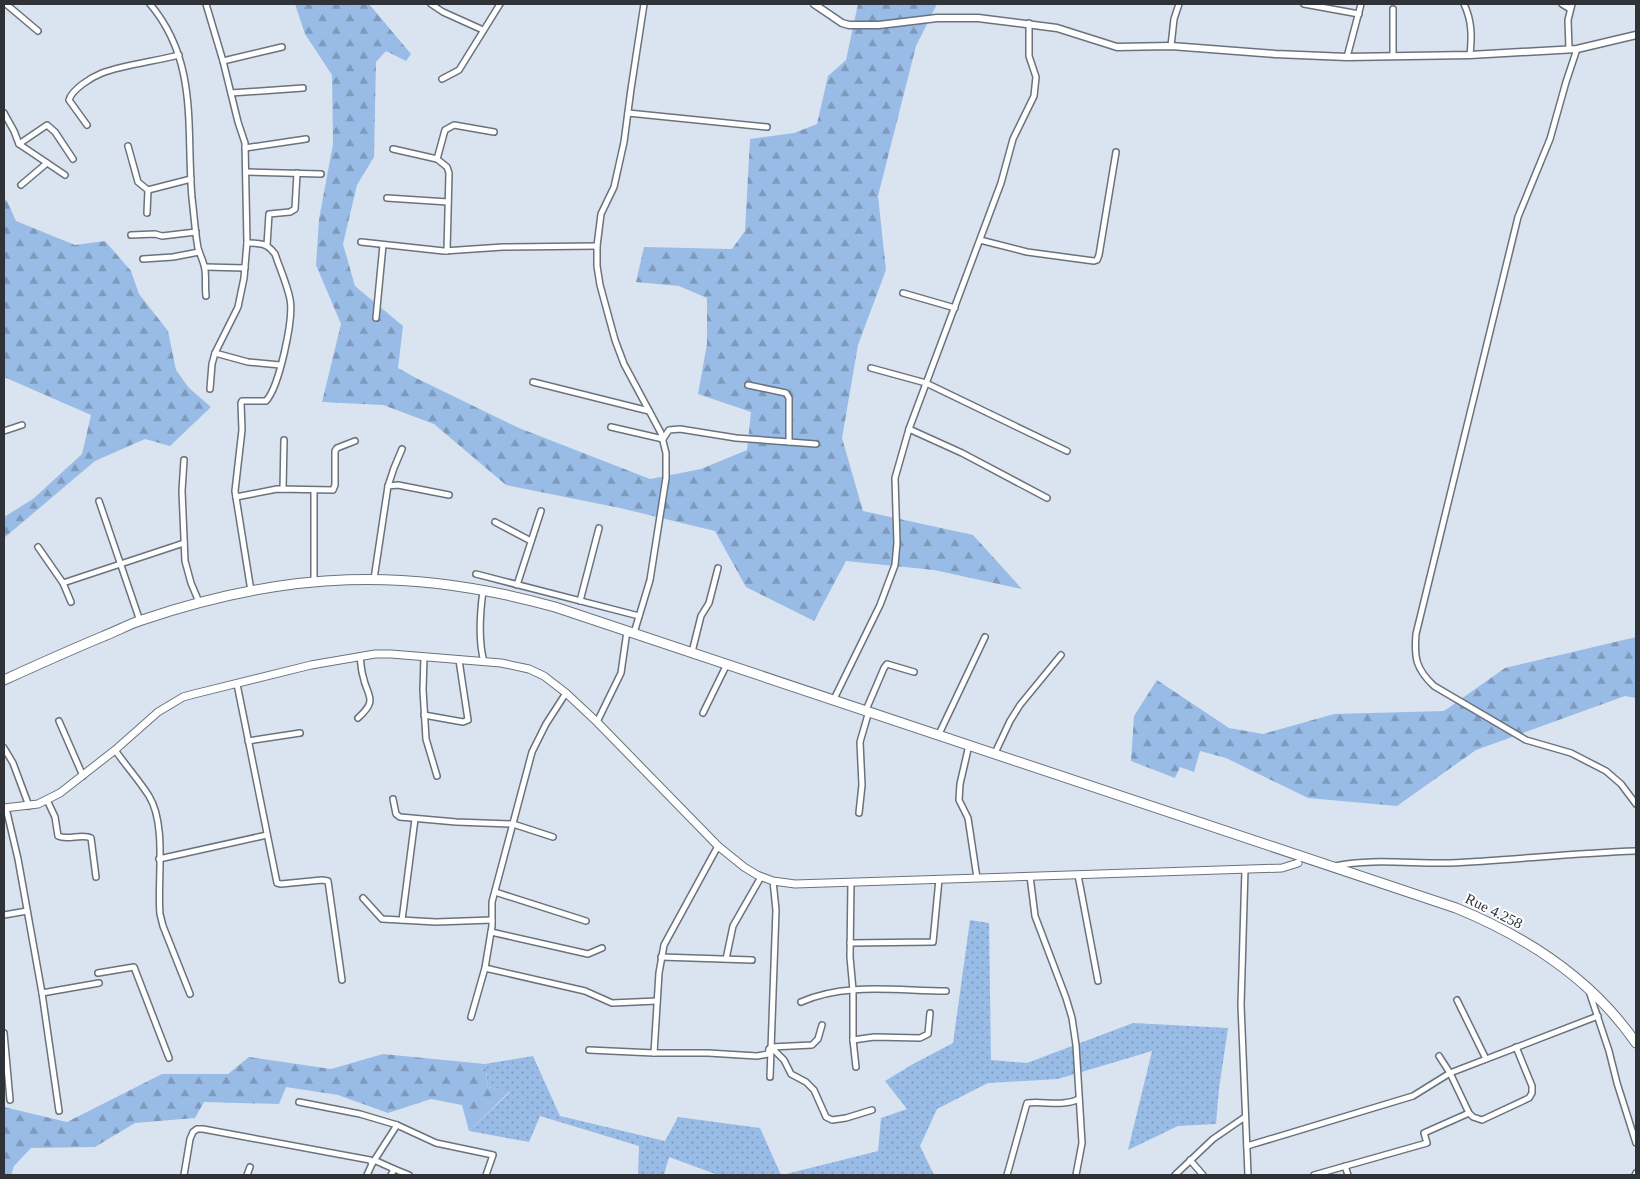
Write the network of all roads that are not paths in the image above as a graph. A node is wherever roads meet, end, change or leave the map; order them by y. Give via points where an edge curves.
1 (6, 4) edge
2 (150, 4) edge
3 (206, 4) edge
4 (431, 4) edge
5 (500, 4) edge
6 (644, 4) edge
7 (814, 4) edge
8 (1179, 4) edge
9 (1304, 4) edge
10 (1361, 4) edge
11 (1464, 4) edge
12 (1562, 4) edge
13 (1571, 6) edge
14 (1393, 9) dead end
15 (1359, 14) junction
16 (1029, 23) junction
17 (483, 30) junction
18 (38, 31) dead end
19 (1636, 35) edge
20 (1171, 46) junction
21 (282, 47) dead end
22 (1577, 49) junction
23 (1569, 50) junction
24 (1470, 55) junction
25 (179, 56) junction
26 (1393, 56) junction
27 (1346, 57) junction
28 (223, 61) junction
29 (442, 79) dead end
30 (303, 88) dead end
31 (230, 93) junction
32 (4, 113) edge
33 (628, 113) junction
34 (87, 125) dead end
35 (767, 127) dead end
36 (494, 132) dead end
37 (306, 139) dead end
38 (19, 144) junction
39 (128, 146) dead end
40 (246, 148) junction
41 (393, 149) dead end
42 (1116, 152) dead end
43 (73, 159) dead end
44 (437, 159) junction
45 (48, 163) junction
46 (246, 172) junction
47 (297, 173) junction
48 (321, 174) dead end
49 (65, 175) dead end
50 (192, 179) junction
51 (21, 185) dead end
52 (148, 190) junction
53 (387, 198) dead end
54 (448, 202) junction
55 (147, 213) dead end
56 (196, 232) junction
57 (131, 235) dead end
58 (980, 240) junction
59 (360, 242) dead end
60 (247, 243) junction
61 (266, 245) junction
62 (382, 245) junction
63 (597, 246) junction
64 (447, 250) junction
65 (200, 252) junction
66 (143, 259) dead end
67 (205, 268) junction
68 (244, 268) junction
69 (903, 293) dead end
70 (206, 296) dead end
71 (955, 308) junction
72 (376, 318) dead end
73 (216, 353) junction
74 (280, 365) junction
75 (871, 368) dead end
76 (533, 382) dead end
77 (926, 383) junction
78 (748, 385) dead end
79 (210, 389) dead end
80 (649, 411) junction
81 (22, 425) dead end
82 (612, 426) dead end
83 (909, 429) junction
84 (4, 432) edge
85 (663, 439) junction
86 (284, 440) dead end
87 (355, 441) dead end
88 (789, 442) junction
89 (816, 444) dead end
90 (402, 449) dead end
91 (1066, 451) dead end
92 (184, 460) dead end
93 (388, 486) junction
94 (283, 489) junction
95 (314, 490) junction
96 (449, 495) dead end
97 (236, 497) junction
98 (1046, 498) dead end
99 (99, 501) dead end
100 (541, 511) dead end
101 (494, 522) dead end
102 (599, 528) dead end
103 (531, 541) junction
104 (184, 543) junction
105 (38, 547) dead end
106 (122, 563) junction
107 (718, 568) dead end
108 (476, 574) dead end
109 (374, 579) junction
110 (314, 581) junction
111 (63, 583) junction
112 (516, 584) junction
113 (483, 590) junction
114 (251, 591) junction
115 (580, 601) junction
116 (71, 602) dead end
117 (200, 602) junction
118 (640, 616) junction
119 (140, 620) junction
120 (631, 632) junction
121 (985, 637) dead end
122 (692, 652) junction
123 (1061, 655) dead end
124 (360, 656) junction
125 (424, 657) junction
126 (459, 660) junction
127 (484, 662) junction
128 (727, 664) junction
129 (914, 672) dead end
130 (4, 680) edge
131 (237, 684) junction
132 (566, 693) junction
133 (834, 699) junction
134 (867, 710) junction
135 (703, 713) dead end
136 (424, 715) junction
137 (358, 718) dead end
138 (59, 721) dead end
139 (597, 722) junction
140 (300, 732) dead end
141 (939, 734) junction
142 (248, 741) junction
143 (969, 745) junction
144 (4, 748) edge
145 (114, 750) junction
146 (995, 753) junction
147 (83, 776) junction
148 (437, 776) dead end
149 (393, 799) dead end
150 (47, 800) junction
151 (1635, 800) edge
152 (29, 806) junction
153 (5, 808) edge
154 (859, 813) dead end
155 (415, 819) junction
156 (513, 824) junction
157 (267, 835) junction
158 (553, 837) dead end
159 (718, 846) junction
160 (1636, 851) edge
161 (1306, 857) junction
162 (159, 859) junction
163 (1298, 863) joint
164 (1336, 866) junction
165 (1245, 869) junction
166 (1030, 876) junction
167 (1078, 876) junction
168 (96, 877) dead end
169 (761, 877) junction
170 (977, 878) junction
171 (939, 879) junction
172 (773, 881) junction
173 (851, 882) junction
174 (495, 892) junction
175 (363, 898) dead end
176 (27, 911) junction
177 (4, 914) edge
178 (402, 920) junction
179 (492, 920) junction
180 (586, 921) dead end
181 (490, 932) junction
182 (850, 943) junction
183 (602, 948) dead end
184 (661, 957) junction
185 (726, 959) junction
186 (752, 960) dead end
187 (484, 968) junction
188 (98, 973) dead end
189 (342, 980) dead end
190 (1098, 981) dead end
191 (99, 983) dead end
192 (1588, 988) junction
193 (853, 990) junction
194 (946, 991) dead end
195 (42, 993) junction
196 (190, 994) dead end
197 (1457, 1000) dead end
198 (657, 1001) junction
199 (801, 1002) dead end
200 (930, 1012) dead end
201 (1598, 1016) junction
202 (471, 1017) dead end
203 (822, 1025) dead end
204 (4, 1033) edge
205 (853, 1040) junction
206 (1636, 1044) edge
207 (770, 1047) junction
208 (1516, 1047) junction
209 (589, 1050) dead end
210 (654, 1053) junction
211 (1439, 1056) dead end
212 (169, 1058) dead end
213 (1486, 1059) junction
214 (856, 1067) dead end
215 (1450, 1073) junction
216 (770, 1076) dead end
217 (1079, 1099) junction
218 (10, 1100) dead end
219 (299, 1102) dead end
220 (59, 1110) dead end
221 (872, 1110) dead end
222 (1469, 1113) junction
223 (1245, 1117) junction
224 (397, 1125) junction
225 (1636, 1143) edge
226 (1247, 1146) junction
227 (1190, 1160) junction
228 (373, 1162) junction
229 (1345, 1166) junction
230 (250, 1167) dead end
231 (394, 1169) junction
232 (184, 1175) edge
233 (247, 1175) edge
234 (368, 1175) edge
235 (391, 1175) edge
236 (409, 1175) edge
237 (486, 1175) edge
238 (1007, 1175) edge
239 (1076, 1175) edge
240 (1175, 1175) edge
241 (1203, 1175) edge
242 (1248, 1175) edge
243 (1314, 1175) edge
244 (1348, 1175) edge

1 - 18 street
2 - 25 street
3 - 28 street
4 - 17 street
5 - 17 street
6 - 33 street
7 - 16 street via 849,25 943,18
8 - 20 street
9 - 15 street
10 - 15 street
11 - 24 street via 1470,16
12 - 13 street
13 - 23 street
14 - 26 street
15 - 27 street
16 - 20 street via 1074,32 1118,47
16 - 58 street via 1029,56 1036,77 1034,96 1013,139 1004,177
17 - 29 street via 459,70
19 - 22 street
20 - 27 street
21 - 28 street
22 - 23 street
22 - 151 street via 1550,139 1518,216 1414,651 1419,667 1434,686 1526,740 1571,753 1606,770
23 - 24 street
24 - 26 street
25 - 34 street via 104,72 71,94 70,100
25 - 50 street via 188,95
26 - 27 street
28 - 31 street
30 - 31 street
31 - 40 street
32 - 38 street
33 - 35 street
33 - 63 street via 614,187 603,209
36 - 44 street via 454,125 448,127
37 - 40 street
38 - 43 street via 46,125 55,132
38 - 45 street
39 - 52 street via 138,182
40 - 46 street
41 - 44 street
42 - 58 street via 1099,255 1094,262 1027,252
44 - 54 street via 447,166 449,173
45 - 49 street
45 - 51 street
46 - 47 street
46 - 60 street
47 - 48 street
47 - 61 street via 295,209 269,214
50 - 52 street
50 - 56 street
52 - 55 street
53 - 54 street
54 - 64 street
56 - 57 street
56 - 65 street
58 - 71 street
59 - 62 street
60 - 61 street
60 - 68 street
61 - 74 street via 275,254 290,302 287,339
62 - 64 street
62 - 72 street
63 - 64 street
63 - 80 street via 600,285 615,340
65 - 66 street via 173,258
65 - 67 street
67 - 68 street
67 - 70 street
68 - 73 street via 238,307
69 - 71 street
71 - 77 street
73 - 74 street via 248,362
73 - 79 street
74 - 97 street via 276,384 266,401 242,401
75 - 77 street
76 - 80 street
77 - 83 street
77 - 91 street
78 - 88 street via 786,393 789,398
80 - 85 street
81 - 84 street
82 - 85 street
83 - 98 street
83 - 133 street via 895,478 895,565 880,605
85 - 88 street via 669,430 680,429
85 - 118 street via 666,478 650,580
86 - 94 street
87 - 95 street via 335,451 334,488
88 - 89 street
90 - 93 street
92 - 104 street
93 - 96 street
93 - 109 street
94 - 95 street
94 - 97 street
95 - 110 street
97 - 114 street
99 - 106 street
100 - 103 street
101 - 103 street
102 - 115 street
103 - 112 street
104 - 106 street
104 - 117 street via 186,569
105 - 111 street
106 - 111 street
106 - 119 street
107 - 122 street
108 - 112 street
109 - 110 highway, Rue 4.258
109 - 113 highway, Rue 4.258 via 439,583
110 - 114 highway, Rue 4.258
111 - 116 street
112 - 115 street
113 - 120 highway, Rue 4.258 via 540,603
113 - 127 street
114 - 117 highway, Rue 4.258
115 - 118 street
117 - 119 highway, Rue 4.258
118 - 120 street
119 - 130 highway, Rue 4.258
120 - 122 highway, Rue 4.258
120 - 139 street via 622,673
121 - 141 street
122 - 128 highway, Rue 4.258
123 - 146 street via 1020,705
124 - 125 main road
124 - 131 main road
124 - 137 street via 370,703
125 - 126 main road
125 - 136 street
126 - 127 main road
126 - 136 street via 468,720 463,722
127 - 132 main road via 529,669
128 - 133 highway, Rue 4.258
128 - 135 street
129 - 134 street via 887,664
131 - 142 street
131 - 145 main road via 183,697 158,712
132 - 139 main road
132 - 156 street via 532,752
133 - 134 highway, Rue 4.258
134 - 141 highway, Rue 4.258
134 - 154 street via 860,742 862,786
136 - 148 street via 426,739
138 - 147 street
139 - 159 main road
140 - 142 street
141 - 143 highway, Rue 4.258
142 - 157 street
143 - 146 highway, Rue 4.258
143 - 170 street via 959,800 968,818
144 - 152 street
145 - 147 main road
145 - 162 street via 150,797 159,830
146 - 161 highway, Rue 4.258
147 - 150 main road
149 - 155 street via 397,816
150 - 152 main road
150 - 168 street via 55,817 58,836 91,838
152 - 153 main road
153 - 176 street
155 - 156 street
155 - 178 street
156 - 158 street
156 - 174 street
157 - 162 street
157 - 189 street via 277,883 328,882
159 - 169 main road
159 - 184 street
160 - 164 street via 1444,863 1358,862
161 - 163 street
161 - 164 highway, Rue 4.258
162 - 196 street via 161,920
163 - 165 main road via 1282,868
164 - 192 highway, Rue 4.258 via 1484,920 1550,957
165 - 167 main road
165 - 223 street via 1241,1005
166 - 167 main road
166 - 170 main road
166 - 217 street via 1035,916 1072,1018
167 - 190 street
169 - 172 main road
169 - 185 street via 733,926
170 - 171 main road
171 - 173 main road
171 - 182 street via 933,942
172 - 173 main road via 795,884
172 - 207 street via 776,910
173 - 182 street
174 - 179 street
174 - 180 street
175 - 178 street via 382,918
176 - 177 street
176 - 195 street
178 - 179 street
179 - 181 street
181 - 183 street via 588,954
181 - 187 street
182 - 193 street
184 - 185 street
184 - 198 street
185 - 186 street
187 - 198 street via 585,991 612,1003
187 - 202 street
188 - 212 street via 134,967
191 - 195 street
192 - 201 street
192 - 206 highway, Rue 4.258 via 1614,1014
193 - 194 street
193 - 199 street via 814,996
193 - 205 street
195 - 220 street
197 - 213 street
198 - 210 street
200 - 205 street via 928,1034 920,1038
201 - 208 street
201 - 225 street
203 - 207 street via 818,1039 812,1045
204 - 218 street
205 - 214 street
207 - 210 street via 768,1054 757,1056
207 - 216 street
207 - 221 street via 784,1060 791,1074 814,1090 826,1116 832,1120
208 - 213 street
208 - 222 street via 1532,1086 1529,1098 1482,1120
209 - 210 street
211 - 215 street
213 - 215 street
215 - 222 street
215 - 226 street via 1413,1096
217 - 238 street via 1069,1104 1027,1103
217 - 239 street via 1082,1143
219 - 224 street
222 - 229 street via 1424,1133 1427,1143
223 - 226 street
223 - 227 street
224 - 228 street
224 - 237 street via 436,1143 493,1155
226 - 242 street
227 - 240 street
227 - 241 street
228 - 231 street
228 - 232 street via 197,1129 190,1139
228 - 234 street
229 - 243 street
229 - 244 street
230 - 233 street
231 - 235 street
231 - 236 street

